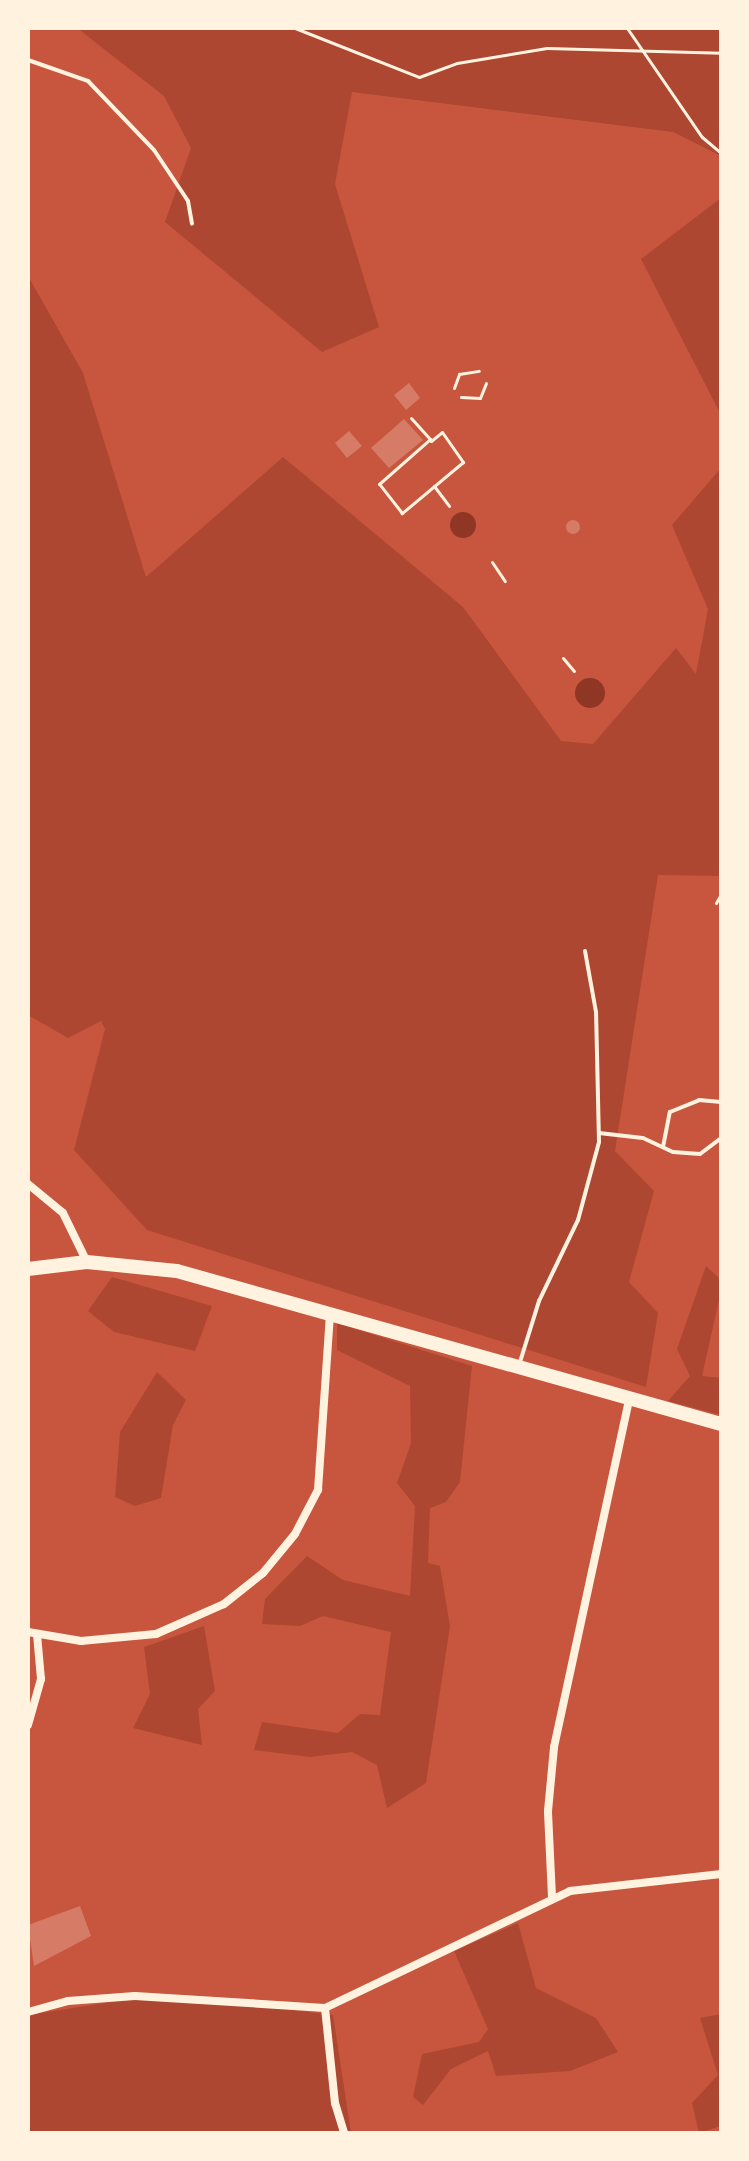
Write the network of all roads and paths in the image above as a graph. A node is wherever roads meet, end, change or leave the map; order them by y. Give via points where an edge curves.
1 (295, 28) edge
2 (627, 28) edge
3 (642, 50) junction
4 (721, 53) edge
5 (28, 60) edge
6 (721, 153) edge
7 (192, 224) dead end
8 (479, 371) dead end
9 (486, 383) dead end
10 (454, 388) dead end
11 (461, 397) dead end
12 (411, 418) dead end
13 (430, 439) junction
14 (434, 486) junction
15 (449, 506) dead end
16 (492, 562) dead end
17 (505, 581) dead end
18 (563, 658) dead end
19 (574, 671) dead end
20 (721, 894) edge
21 (716, 903) dead end
22 (585, 951) dead end
23 (721, 1102) edge
24 (599, 1133) junction
25 (721, 1138) edge
26 (663, 1147) junction
27 (28, 1184) edge
28 (87, 1262) junction
29 (28, 1269) edge
30 (330, 1314) junction
31 (518, 1368) junction
32 (629, 1399) junction
33 (721, 1424) edge
34 (33, 1633) edge
35 (28, 1725) edge
36 (721, 1874) edge
37 (552, 1897) junction
38 (325, 2008) junction
39 (28, 2012) edge
40 (344, 2133) edge

1 - 3 path via 419,77 457,63 547,48
2 - 3 path
3 - 4 path
3 - 6 path via 702,137
5 - 7 lane via 88,81 154,150 188,201
8 - 10 path via 459,374
9 - 11 path via 480,398
12 - 13 path
13 - 14 path via 442,432 463,462
13 - 14 path via 379,484 402,513
14 - 15 path
16 - 17 path
18 - 19 path
20 - 21 path
22 - 24 lane via 596,1012
23 - 26 lane via 699,1100 670,1112
24 - 26 lane via 643,1138
24 - 31 lane via 578,1220 539,1301
25 - 26 lane via 700,1154
27 - 28 street via 63,1213
28 - 29 main road
28 - 30 main road via 177,1271
30 - 31 main road
30 - 34 street via 318,1490 272,1564 224,1604 168,1630 106,1641
31 - 32 main road
32 - 33 main road
32 - 37 street via 554,1747 548,1811
34 - 35 street via 41,1679
36 - 37 street
37 - 38 street
38 - 39 street via 135,1996 68,2001
38 - 40 street via 335,2103

